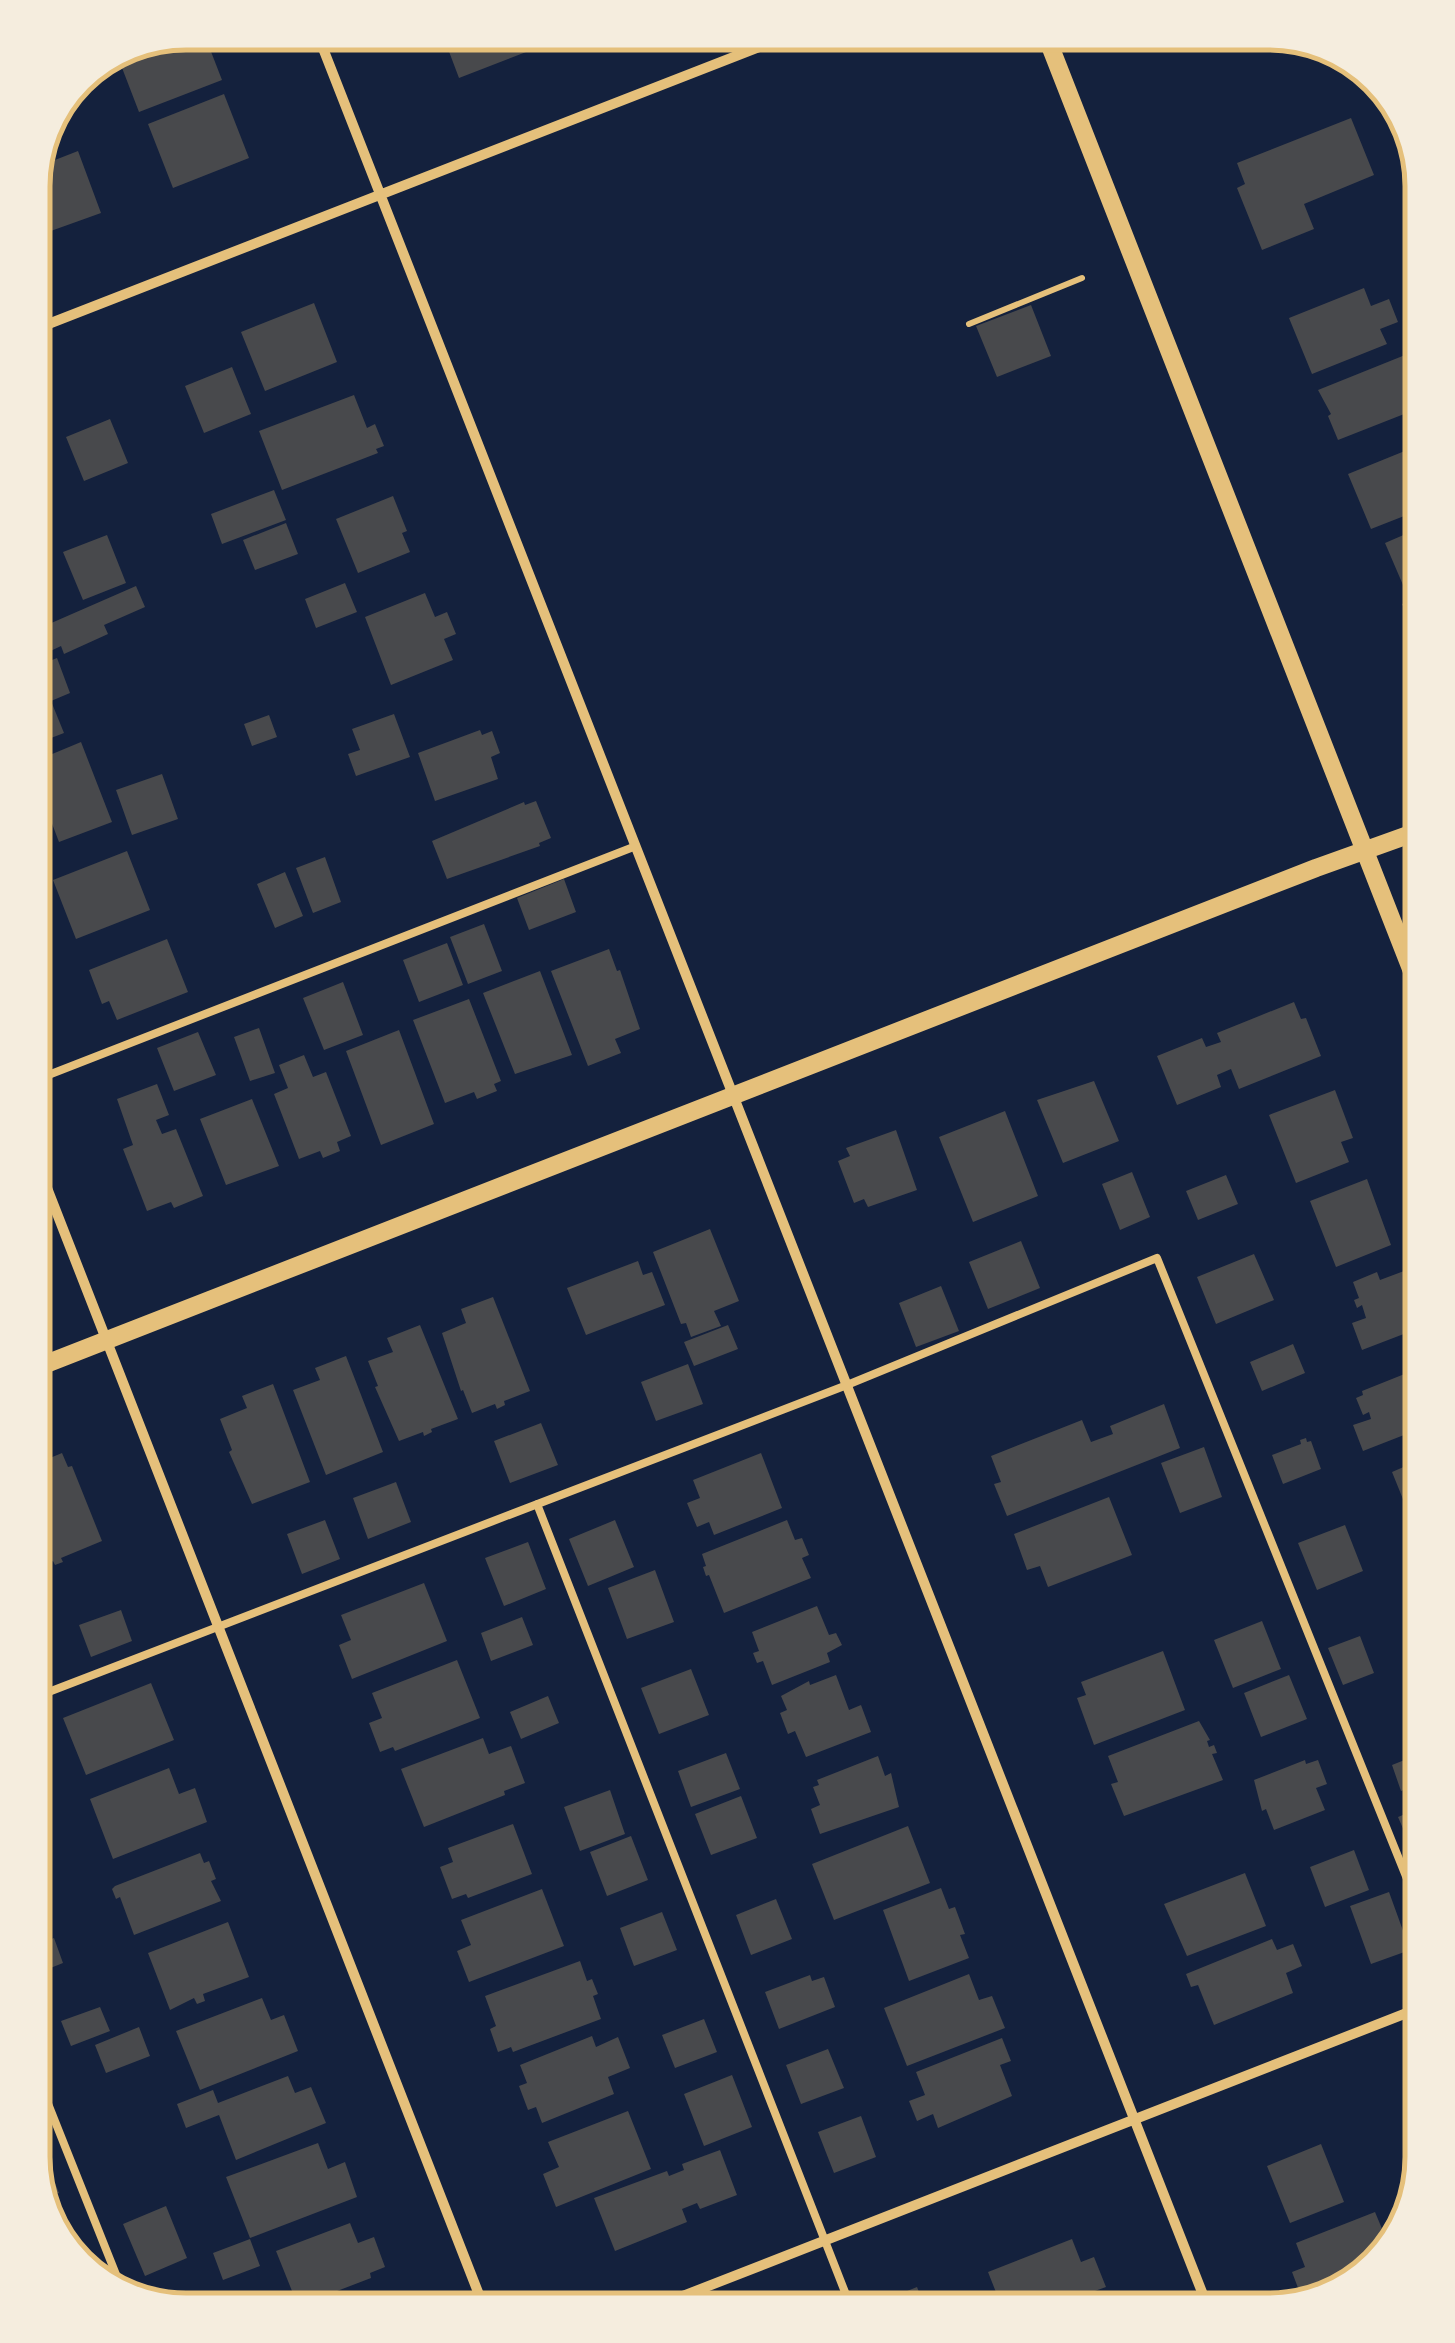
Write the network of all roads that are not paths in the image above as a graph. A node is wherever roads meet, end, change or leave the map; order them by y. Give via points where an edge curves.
1 (324, 50) edge
2 (751, 50) edge
3 (1052, 50) edge
4 (381, 194) junction
5 (50, 323) edge
6 (1405, 836) edge
7 (636, 846) junction
8 (1365, 850) junction
9 (1405, 953) edge
10 (50, 1074) edge
11 (733, 1096) junction
12 (50, 1196) edge
13 (106, 1340) junction
14 (50, 1362) edge
15 (847, 1386) junction
16 (537, 1504) junction
17 (218, 1627) junction
18 (50, 1691) edge
19 (1405, 1874) edge
20 (1405, 2014) edge
21 (50, 2111) edge
22 (1134, 2120) junction
23 (824, 2241) junction
24 (115, 2273) edge
25 (478, 2293) edge
26 (691, 2293) edge
27 (845, 2293) edge
28 (1201, 2293) edge

1 - 4 street
2 - 4 street
3 - 8 street
4 - 5 street
4 - 7 street
6 - 8 street
7 - 10 lane
7 - 11 street
8 - 9 street
8 - 11 street
11 - 13 street
11 - 15 street
12 - 13 street
13 - 14 street
13 - 17 street
15 - 16 lane
15 - 19 lane via 1157,1258
15 - 22 street
16 - 17 lane
16 - 23 lane
17 - 18 lane
17 - 25 street
20 - 22 street
21 - 24 lane
22 - 23 street
22 - 28 street
23 - 26 street
23 - 27 lane

